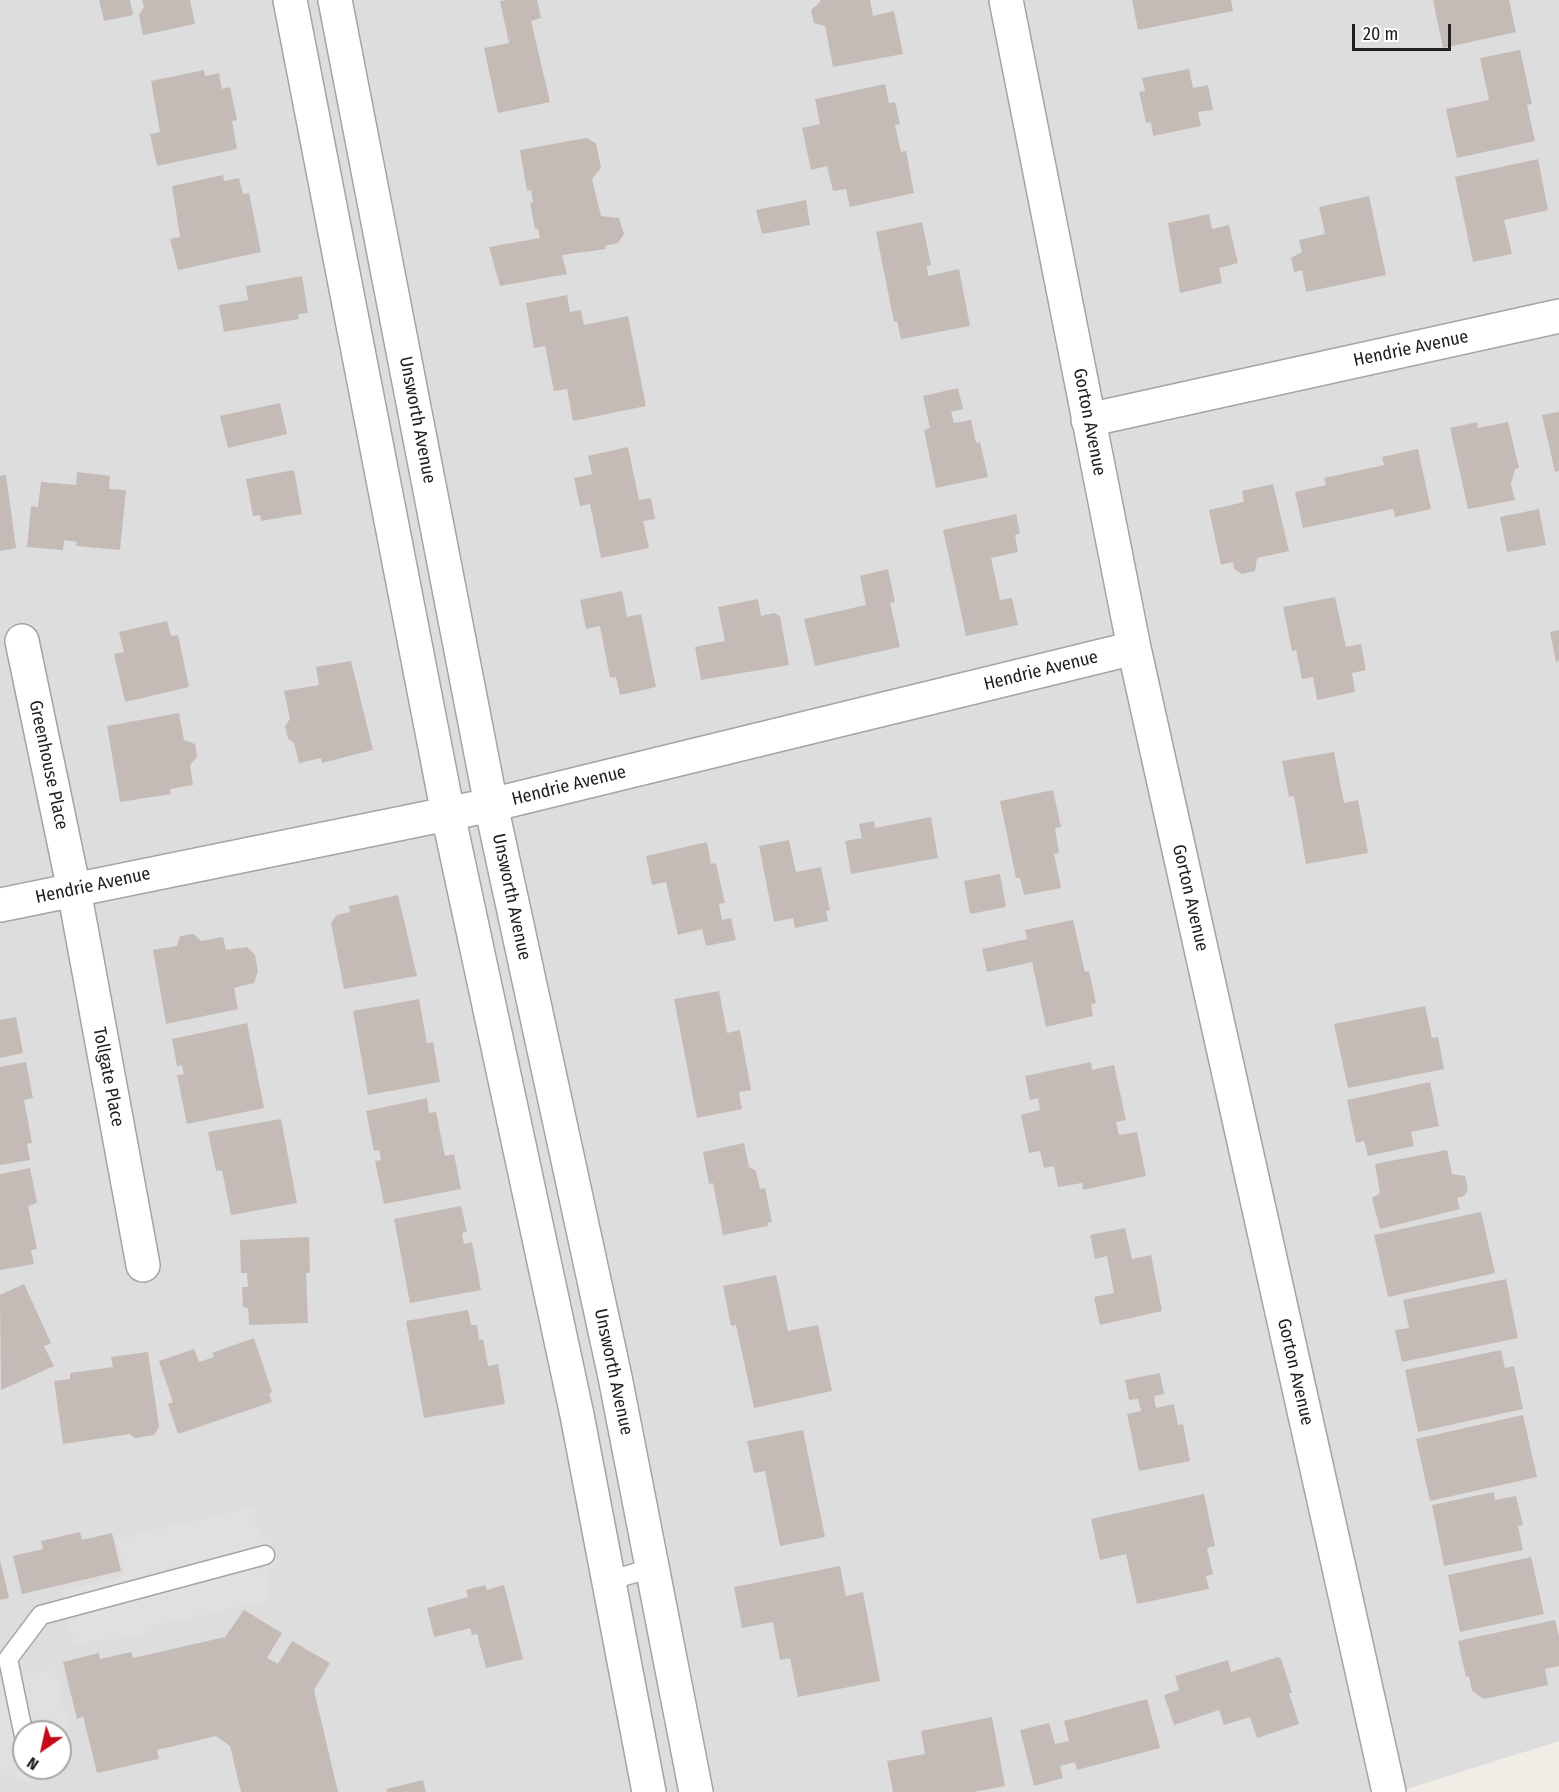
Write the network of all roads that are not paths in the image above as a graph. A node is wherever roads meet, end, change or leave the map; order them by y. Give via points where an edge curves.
1 (290, 0) edge
2 (335, 0) edge
3 (1006, 0) edge
4 (1559, 316) edge
5 (1088, 420) junction
6 (22, 641) dead end
7 (1134, 648) junction
8 (491, 805) junction
9 (448, 814) junction
10 (74, 890) junction
11 (0, 905) edge
12 (143, 1265) dead end
13 (265, 1555) dead end
14 (652, 1568) junction
15 (608, 1581) junction
16 (4, 1660) edge
17 (20, 1720) edge
18 (649, 1792) edge
19 (696, 1792) edge
20 (1389, 1792) edge

1 - 9 street
2 - 8 street, Unsworth Avenue
3 - 5 street, Gorton Avenue
4 - 5 street, Hendrie Avenue
5 - 7 street, Gorton Avenue
6 - 10 street, Greenhouse Place
7 - 8 street, Hendrie Avenue
7 - 20 street, Gorton Avenue
8 - 9 street, Hendrie Avenue
8 - 14 street, Unsworth Avenue via 615,1377
9 - 10 street, Hendrie Avenue
9 - 15 street via 577,1415
10 - 11 street, Hendrie Avenue
10 - 12 street, Tollgate Place
13 - 16 lane via 41,1616
14 - 15 lane
14 - 19 street, Unsworth Avenue
15 - 18 street
16 - 17 lane

